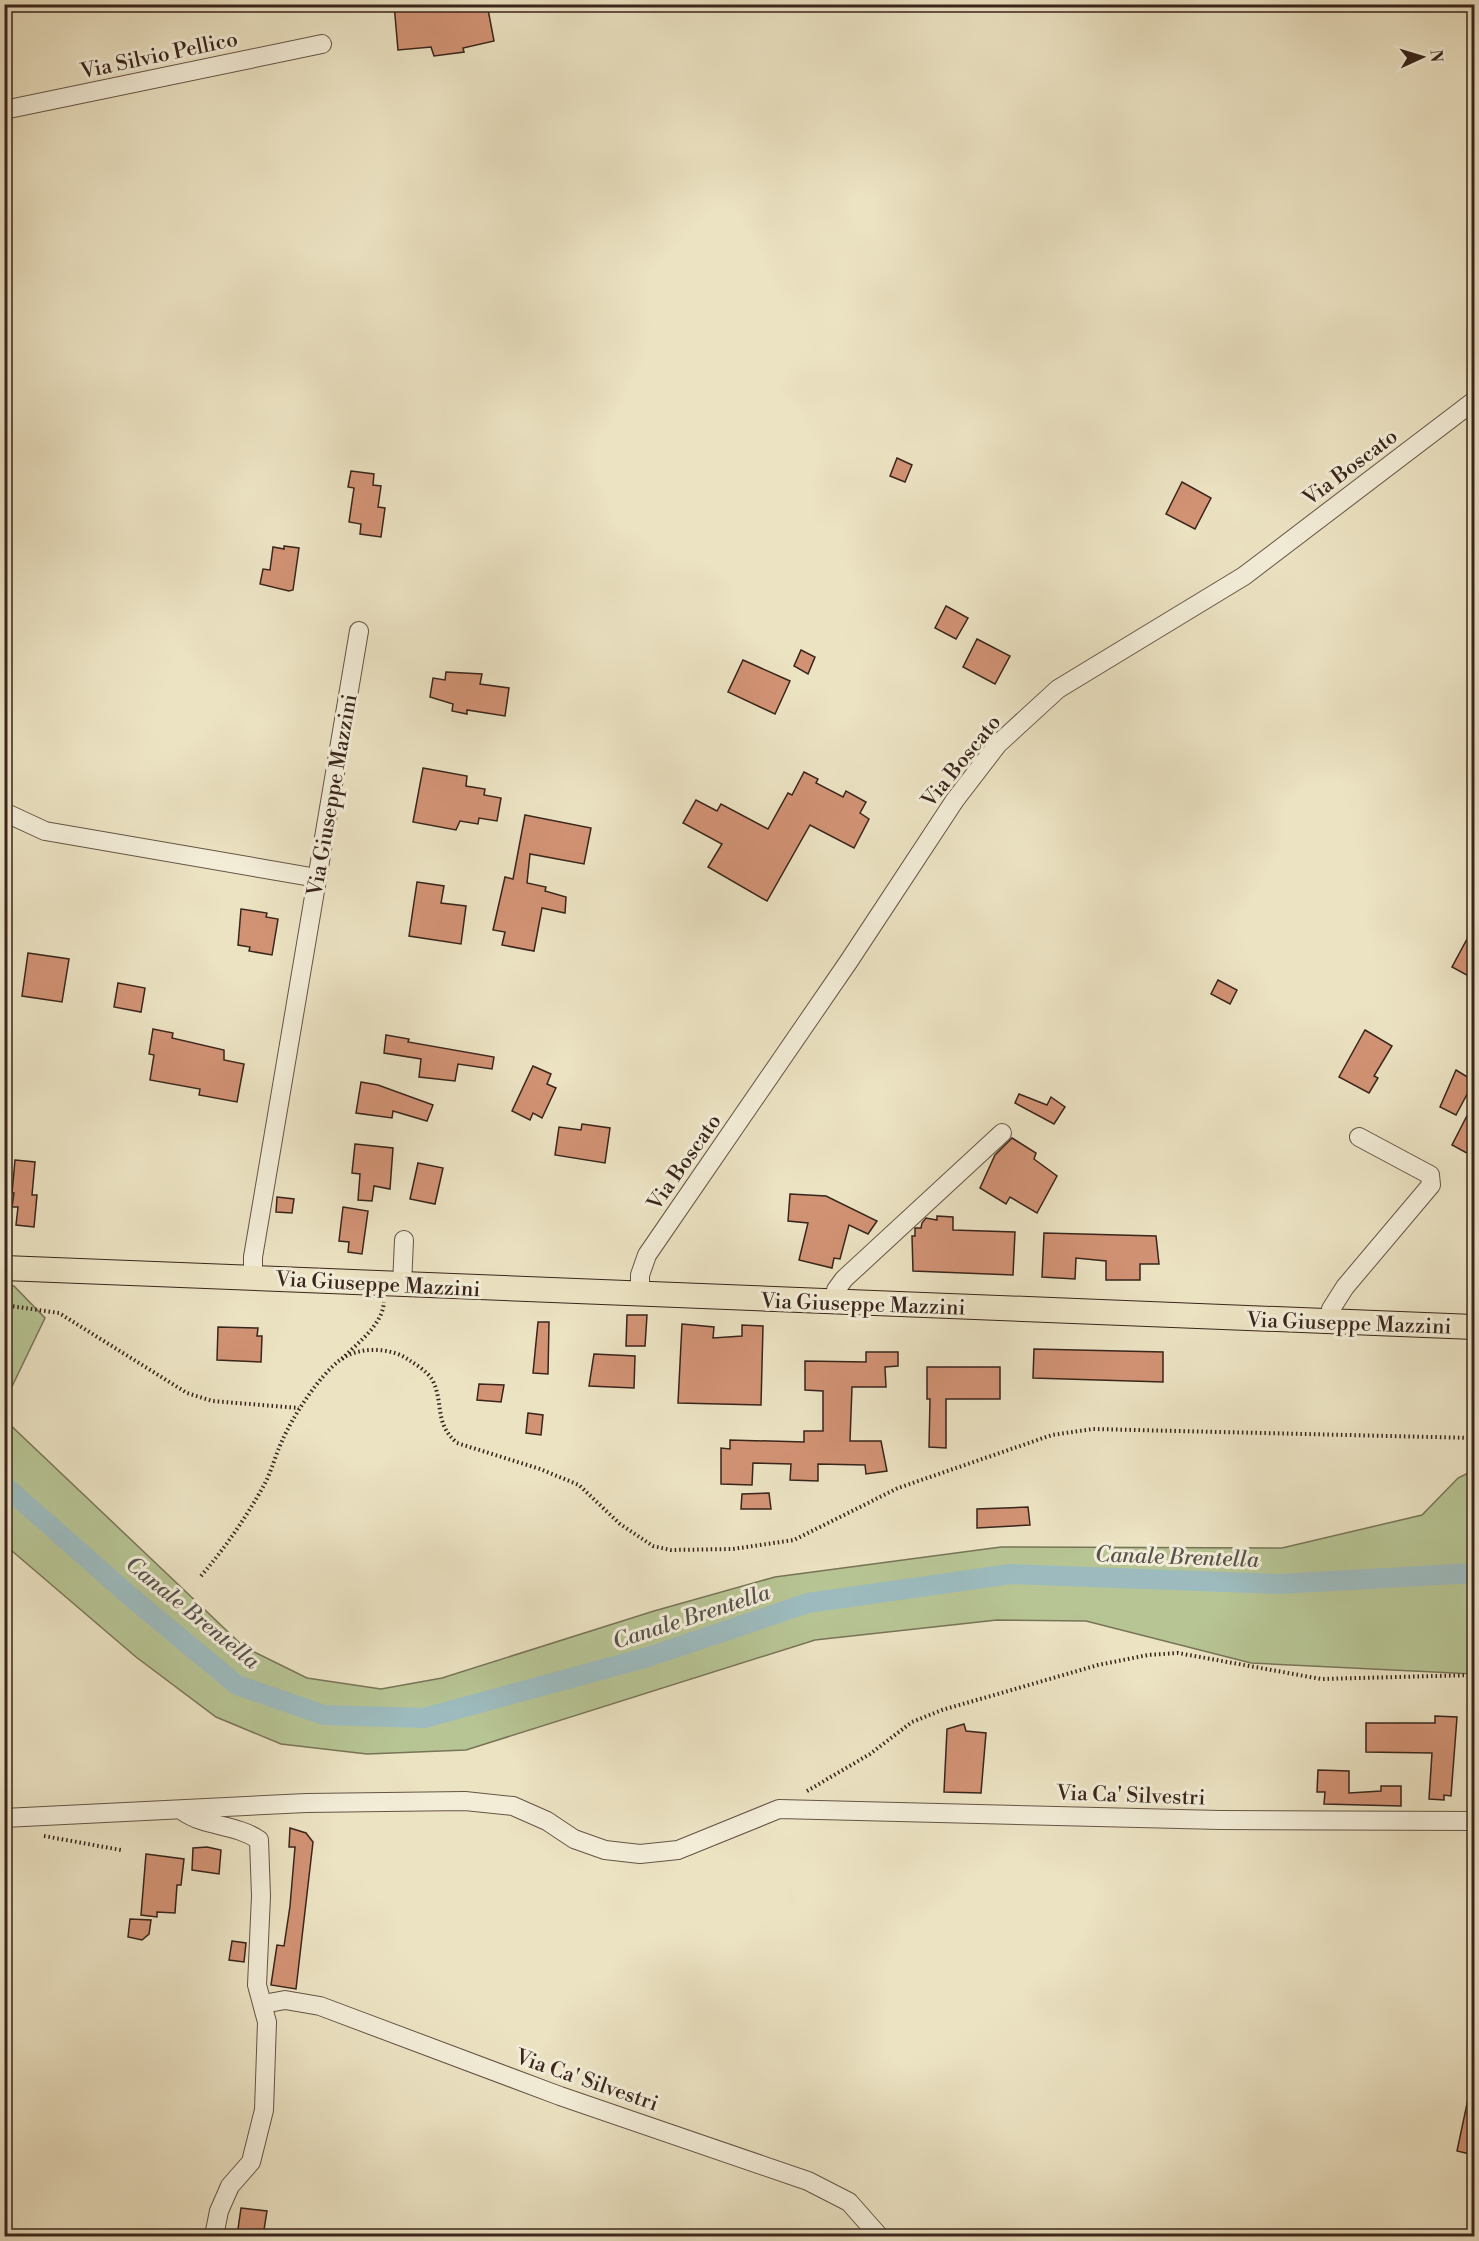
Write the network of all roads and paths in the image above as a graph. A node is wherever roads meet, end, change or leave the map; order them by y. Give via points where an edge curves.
1 (322, 44) dead end
2 (4, 110) edge
3 (1474, 401) edge
4 (359, 632) dead end
5 (4, 812) edge
6 (317, 878) junction
7 (1002, 1133) dead end
8 (1359, 1137) dead end
9 (404, 1240) dead end
10 (4, 1268) edge
11 (253, 1278) junction
12 (393, 1284) junction
13 (640, 1295) junction
14 (835, 1303) junction
15 (4, 1305) edge
16 (1330, 1322) junction
17 (1474, 1327) edge
18 (341, 1359) junction
19 (299, 1408) junction
20 (1474, 1438) edge
21 (201, 1576) dead end
22 (1474, 1675) edge
23 (787, 1809) junction
24 (179, 1810) junction
25 (12, 1818) edge
26 (1474, 1821) edge
27 (121, 1850) dead end
28 (263, 2004) junction
29 (214, 2236) edge
30 (879, 2236) edge

1 - 2 street, Via Silvio Pellico
3 - 13 street, Via Boscato via 1244,576 1058,689 998,744 954,800 849,961 647,1255 640,1275
4 - 6 street, Via Giuseppe Mazzini
5 - 6 street via 45,831
6 - 11 street, Via Giuseppe Mazzini
7 - 14 street via 844,1279 836,1290
8 - 16 street via 1430,1175 1431,1185 1345,1287 1330,1309
9 - 12 street
10 - 11 main road, Via Giuseppe Mazzini
11 - 12 main road, Via Giuseppe Mazzini
12 - 13 main road, Via Giuseppe Mazzini
12 - 18 path via 375,1326
13 - 14 main road, Via Giuseppe Mazzini
14 - 16 main road, Via Giuseppe Mazzini
15 - 19 path via 59,1313 187,1393 212,1401
16 - 17 main road, Via Giuseppe Mazzini
18 - 19 path
18 - 20 path via 377,1349 407,1358 432,1381 442,1424 457,1443 579,1485 638,1538 671,1550 733,1549 794,1540 898,1488 1052,1435 1093,1429
19 - 21 path via 265,1485 232,1538
22 - 23 path via 1321,1679 1178,1653 1148,1655 1098,1665 912,1722 870,1754 792,1799
23 - 24 street, Via Ca' Silvestri via 755,1816 678,1850 640,1854 605,1851 513,1806 489,1803 372,1802
23 - 26 street, Via Ca' Silvestri via 1220,1820
24 - 25 street, Via Ca' Silvestri
24 - 28 street via 204,1821 246,1831 259,1840 257,1985
25 - 27 path via 17,1825 44,1835
28 - 29 street via 267,2067 260,2131 251,2162 230,2186 219,2211
28 - 30 street, Via Ca' Silvestri via 285,2000 320,2006 560,2096 808,2181 849,2202

